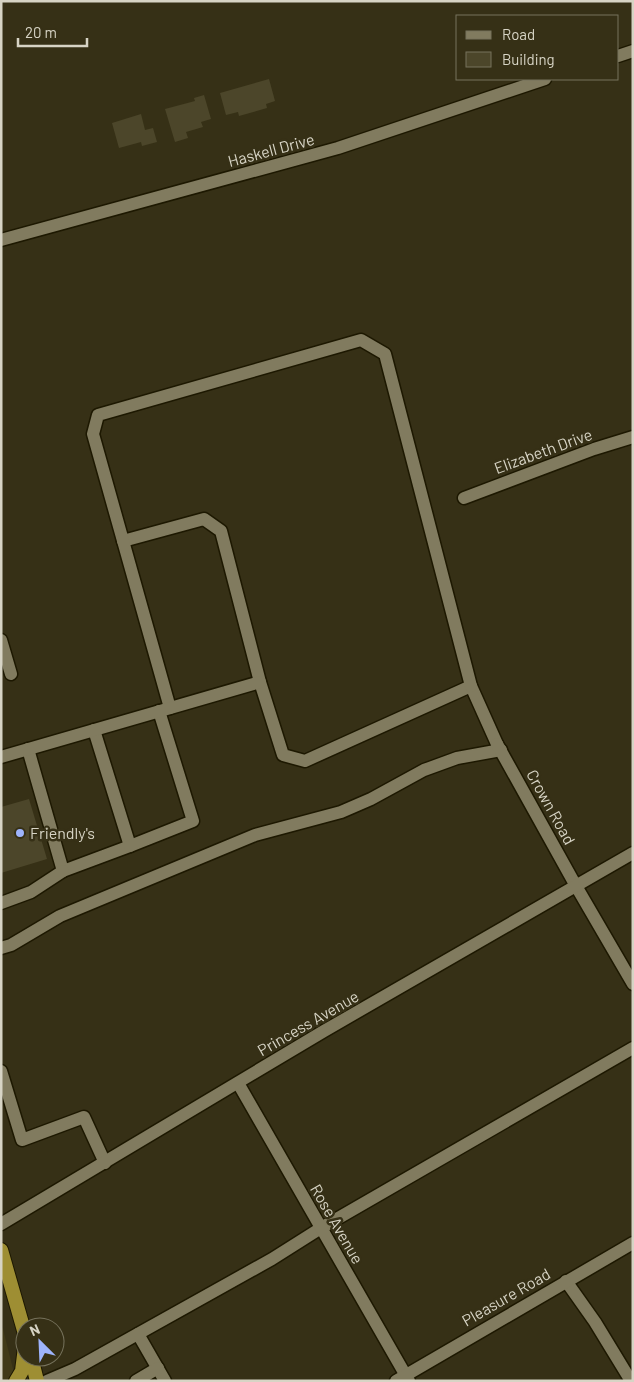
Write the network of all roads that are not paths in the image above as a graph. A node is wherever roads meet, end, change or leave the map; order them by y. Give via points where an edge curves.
1 (633, 51) edge
2 (619, 56) edge
3 (542, 80) edge
4 (1, 240) edge
5 (633, 437) edge
6 (464, 498) dead end
7 (123, 541) junction
8 (1, 640) edge
9 (11, 674) dead end
10 (260, 682) junction
11 (471, 686) junction
12 (165, 709) junction
13 (94, 730) junction
14 (499, 746) junction
15 (28, 749) junction
16 (1, 757) edge
17 (130, 846) junction
18 (633, 852) edge
19 (63, 871) junction
20 (576, 886) junction
21 (1, 903) edge
22 (1, 948) edge
23 (633, 984) edge
24 (633, 1048) edge
25 (1, 1071) edge
26 (238, 1083) junction
27 (105, 1163) junction
28 (1, 1224) edge
29 (321, 1228) junction
30 (633, 1243) edge
31 (1, 1250) edge
32 (5, 1281) edge
33 (566, 1281) junction
34 (19, 1317) edge
35 (138, 1334) junction
36 (22, 1367) edge
37 (34, 1367) edge
38 (158, 1368) junction
39 (403, 1379) edge
40 (16, 1381) edge
41 (37, 1381) edge
42 (47, 1381) edge
43 (136, 1381) edge
44 (165, 1381) edge
45 (631, 1381) edge

1 - 2 street
3 - 4 street, Haskell Drive via 338,148
5 - 6 street, Elizabeth Drive
7 - 10 street via 204,519 221,531
7 - 11 street, Crown Road via 93,434 98,415 361,340 384,354
7 - 12 street
8 - 9 street
10 - 11 street via 283,756 305,761
10 - 12 street
11 - 14 street, Crown Road
12 - 13 street
12 - 17 street via 193,821
13 - 15 street
13 - 17 street
14 - 20 street, Crown Road
14 - 22 street via 424,770 341,812 255,834 60,916
15 - 16 street
15 - 19 street
17 - 19 street
18 - 20 street, Princess Avenue
19 - 21 street via 31,892
20 - 23 street, Crown Road
20 - 26 street, Princess Avenue
24 - 29 street
25 - 27 street via 22,1140 84,1117
26 - 27 street, Princess Avenue
26 - 29 street, Rose Avenue
27 - 28 street, Princess Avenue
29 - 35 street
29 - 39 street, Rose Avenue
30 - 33 street, Pleasure Road
31 - 32 highway
32 - 34 highway
33 - 39 street, Pleasure Road
33 - 45 street
35 - 38 street
35 - 42 street
36 - 40 highway
37 - 41 highway
38 - 43 street
38 - 44 street

